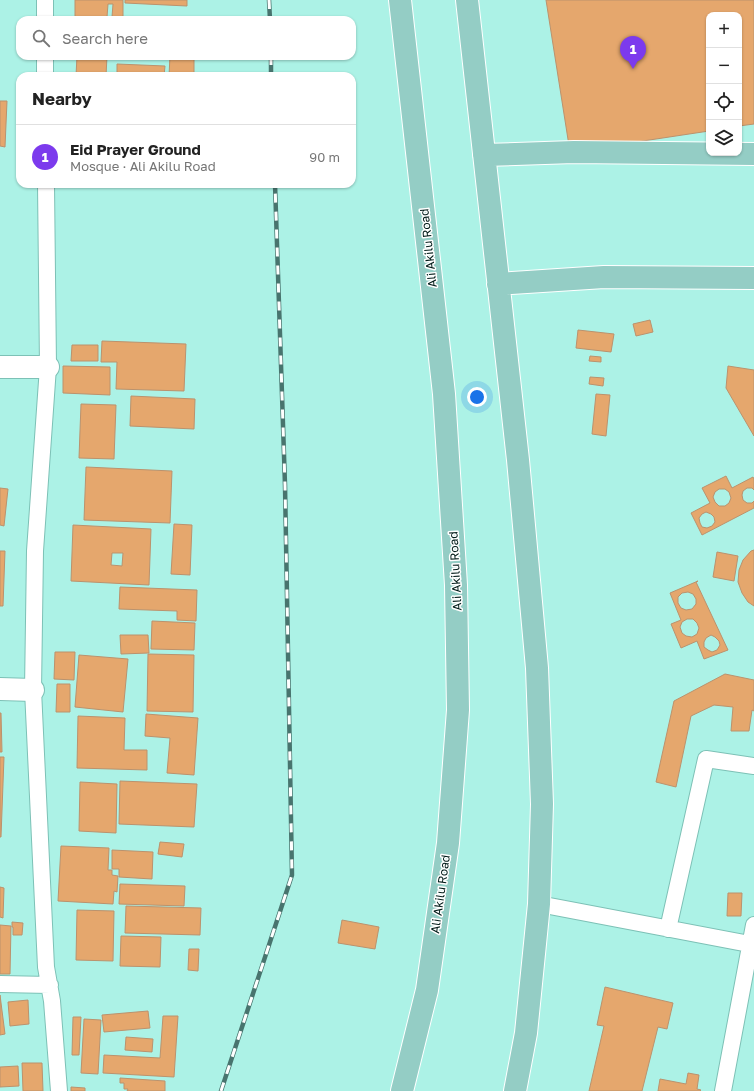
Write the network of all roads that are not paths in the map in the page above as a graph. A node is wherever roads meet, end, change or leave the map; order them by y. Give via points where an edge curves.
1 (45, 0) edge
2 (400, 0) edge
3 (467, 0) edge
4 (45, 16) edge
5 (45, 60) edge
6 (45, 72) edge
7 (484, 154) junction
8 (754, 154) edge
9 (46, 188) edge
10 (754, 278) edge
11 (498, 284) junction
12 (0, 367) edge
13 (48, 367) junction
14 (0, 689) edge
15 (33, 690) junction
16 (754, 766) edge
17 (539, 904) junction
18 (754, 925) edge
19 (668, 929) junction
20 (752, 945) edge
21 (0, 984) edge
22 (50, 985) junction
23 (59, 1091) edge
24 (402, 1091) edge
25 (515, 1091) edge
26 (723, 1091) edge

1 - 4 lane
2 - 24 main road, Ali Akilu Road via 444,394 456,585 458,710 448,844 427,990
3 - 7 main road
5 - 6 lane
7 - 8 main road
7 - 11 main road
9 - 13 lane
10 - 11 main road via 604,277
11 - 17 main road via 518,460 537,668 542,804
12 - 13 street
13 - 15 lane via 35,551
14 - 15 street
15 - 22 lane via 46,967
16 - 19 lane via 706,759
17 - 19 lane
17 - 25 main road via 526,1033
18 - 20 lane
19 - 20 lane
20 - 26 lane
21 - 22 lane
22 - 23 lane

